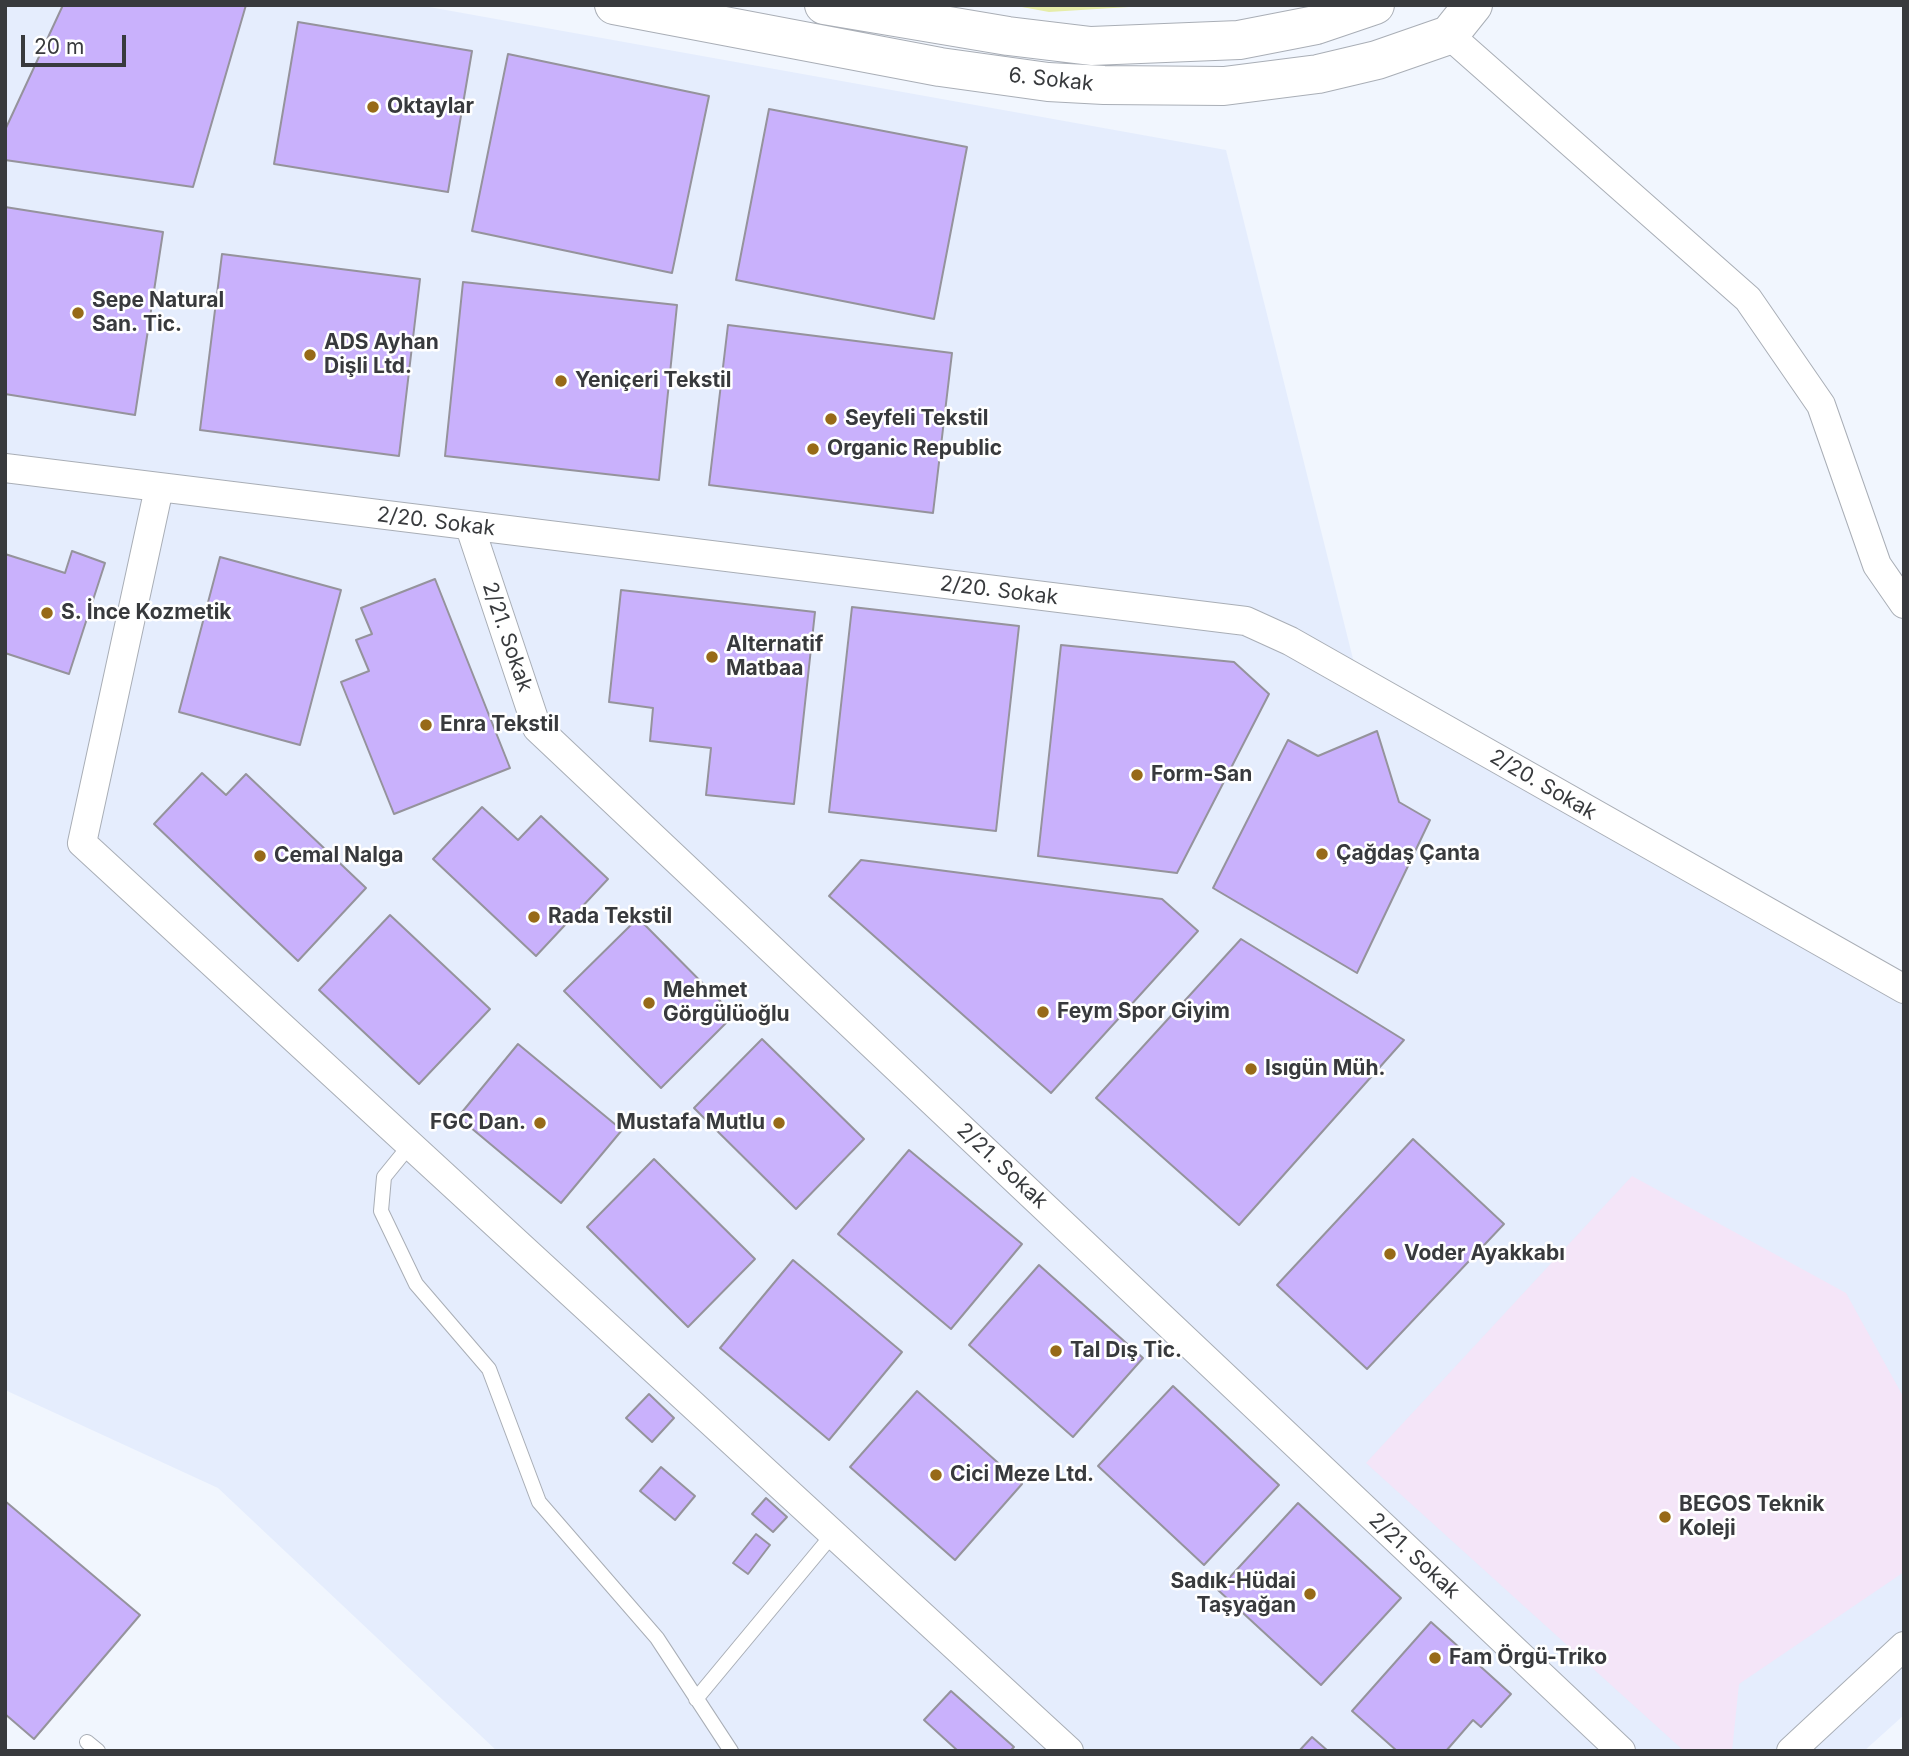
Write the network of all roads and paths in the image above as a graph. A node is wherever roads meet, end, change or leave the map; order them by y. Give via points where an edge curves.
1 (614, 5) edge
2 (824, 5) edge
3 (1375, 5) edge
4 (1474, 5) edge
5 (1449, 35) junction
6 (5, 468) edge
7 (159, 488) junction
8 (470, 527) junction
9 (1904, 604) edge
10 (1903, 989) edge
11 (410, 1145) junction
12 (833, 1534) junction
13 (1904, 1646) edge
14 (696, 1699) junction
15 (731, 1751) edge
16 (1069, 1751) edge
17 (1621, 1751) edge
18 (1791, 1751) edge

1 - 5 main road, 6. Sokak via 940,67 1104,85 1224,86 1318,74
2 - 3 main road, 6. Sokak via 1091,46 1239,40 1316,25
4 - 5 main road
5 - 9 street via 1748,299 1821,405 1877,565
6 - 7 street, 2/20. Sokak
7 - 8 street, 2/20. Sokak
7 - 11 street via 82,843
8 - 10 street, 2/20. Sokak via 1246,621 1290,641
8 - 17 street, 2/21. Sokak via 537,728
11 - 12 street
11 - 14 lane via 384,1177 382,1211 416,1284 489,1369 538,1502 657,1638
12 - 14 lane
12 - 16 street
13 - 18 street
14 - 15 lane

